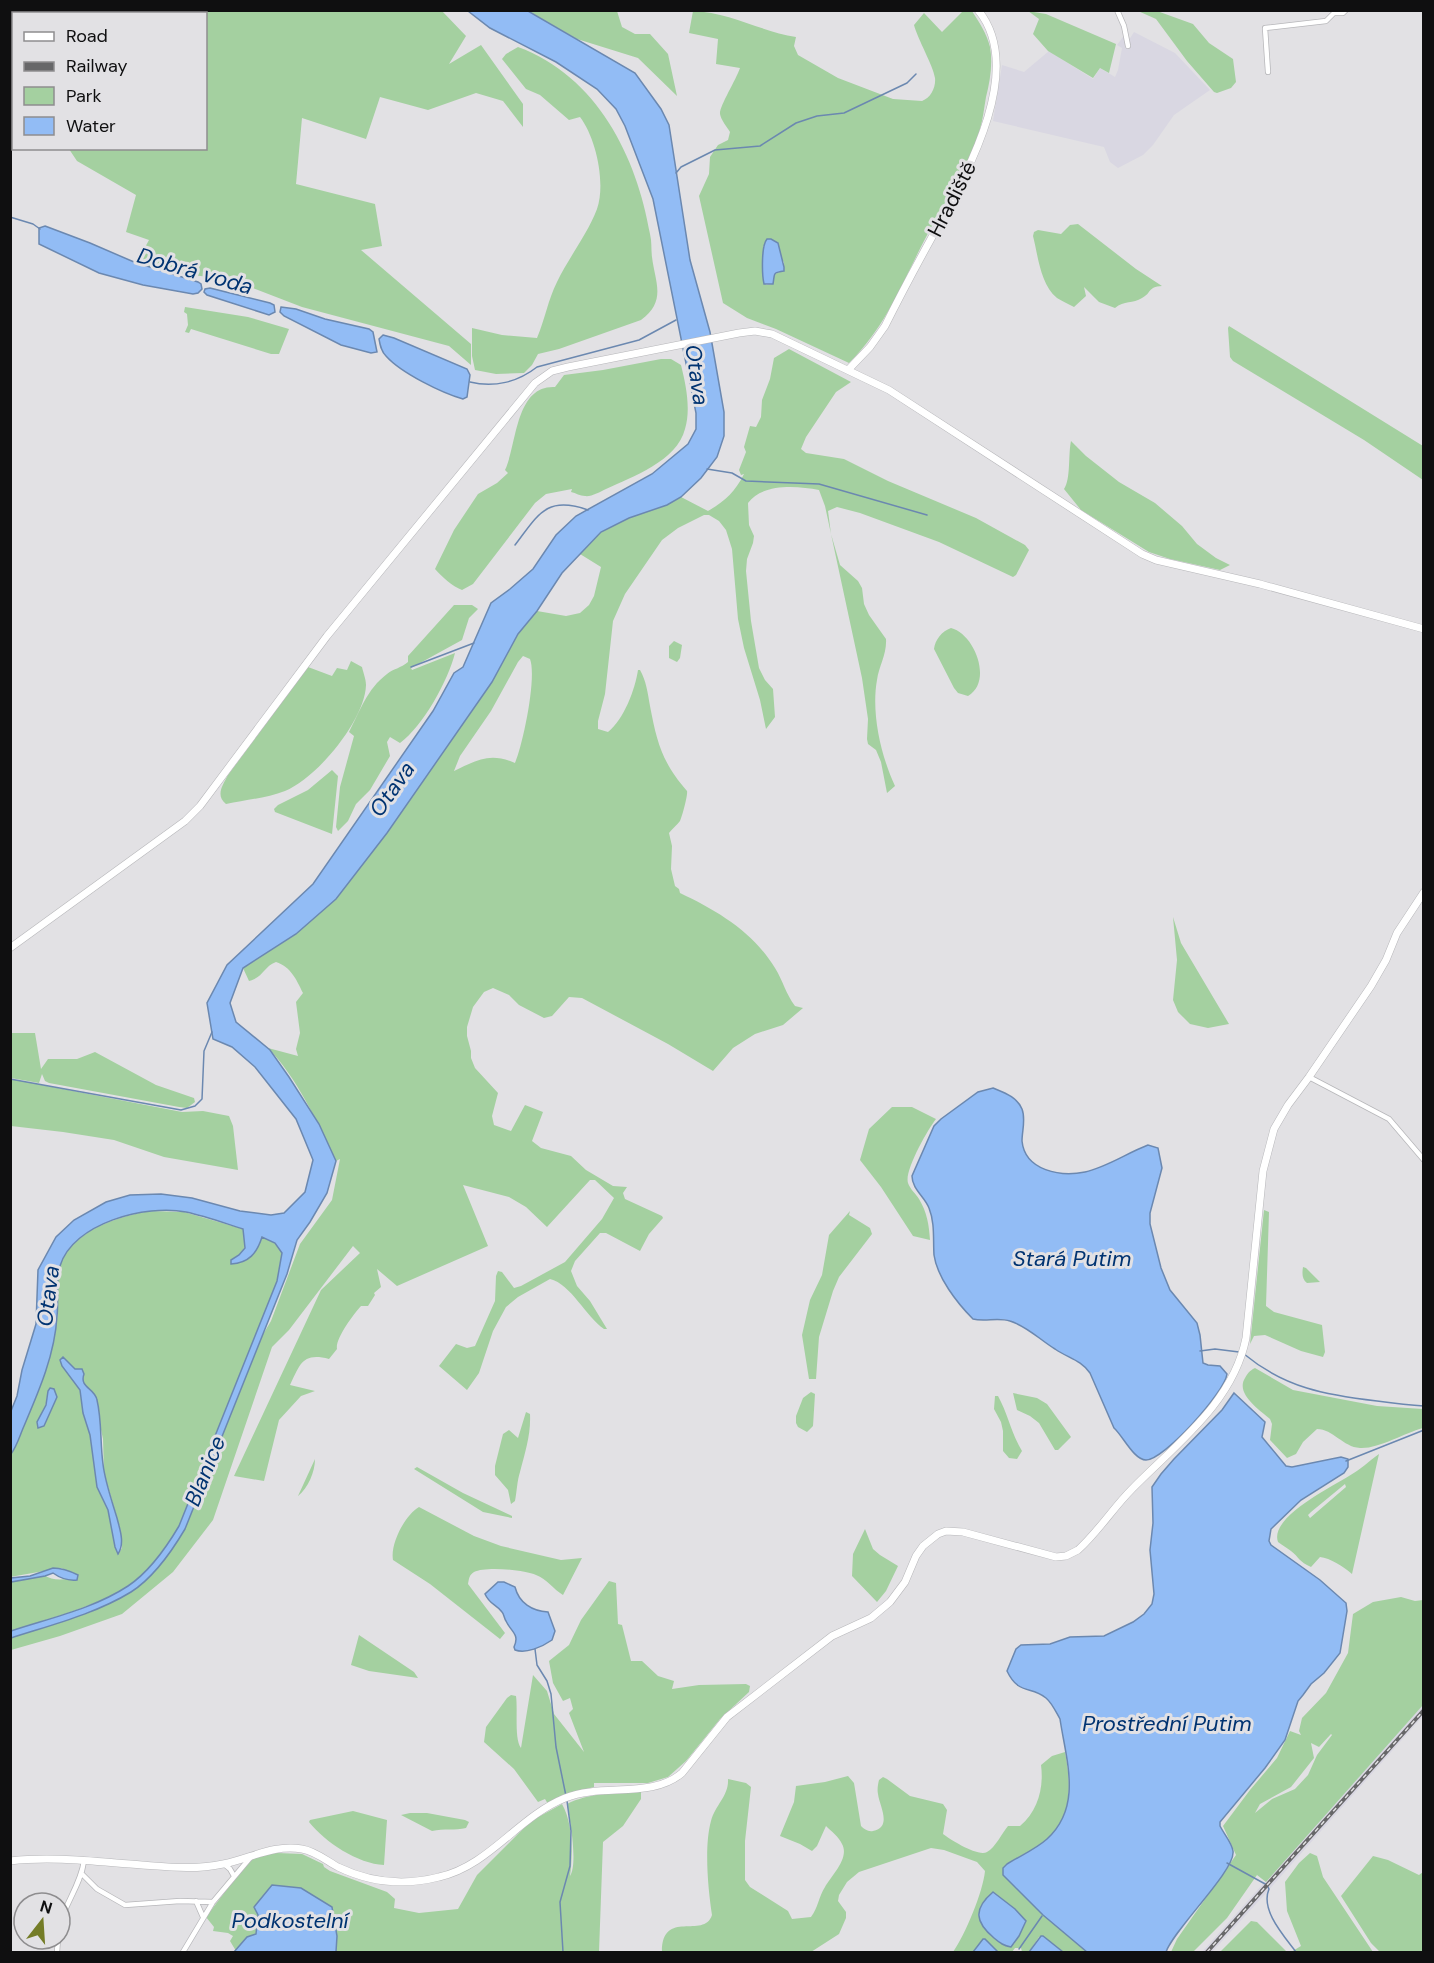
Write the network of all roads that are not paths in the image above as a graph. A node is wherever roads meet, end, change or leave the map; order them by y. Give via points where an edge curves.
1 (978, 10) edge
2 (1117, 10) edge
3 (1346, 10) edge
4 (1333, 12) edge
5 (1128, 46) dead end
6 (1268, 72) dead end
7 (848, 370) junction
8 (1424, 629) edge
9 (1424, 892) edge
10 (10, 948) edge
11 (1309, 1077) junction
12 (1424, 1160) edge
13 (252, 1856) junction
14 (10, 1861) edge
15 (84, 1861) junction
16 (224, 1864) junction
17 (82, 1874) junction
18 (234, 1876) junction
19 (72, 1894) edge
20 (196, 1902) junction
21 (213, 1902) junction
22 (204, 1917) junction
23 (183, 1951) edge
24 (177, 1953) edge

1 - 7 street, Hradiště via 989,27 995,52 995,76 985,127 970,167 885,326
2 - 5 street
3 - 4 street
4 - 6 street via 1326,21 1265,28
7 - 8 street via 889,390 1142,554
7 - 10 street via 766,332 749,332 548,374 535,383 327,636 200,806 185,821
9 - 11 street via 1397,933 1371,986
11 - 12 street via 1389,1119
11 - 13 street via 1283,1112 1266,1157 1246,1338 1234,1374 1192,1430 1078,1550 1056,1557 963,1532 938,1534 923,1546 890,1602 871,1618 832,1636 727,1717 675,1779 657,1786 599,1790 565,1798 533,1815 487,1854 454,1873 422,1881 374,1881 302,1849 282,1848
13 - 16 street
13 - 18 street
14 - 15 street
15 - 16 street via 191,1869
15 - 17 street
16 - 18 street
17 - 19 street
17 - 20 street via 97,1889 125,1905
18 - 21 street
20 - 21 street
20 - 22 street
21 - 22 street
22 - 23 street
23 - 24 street

